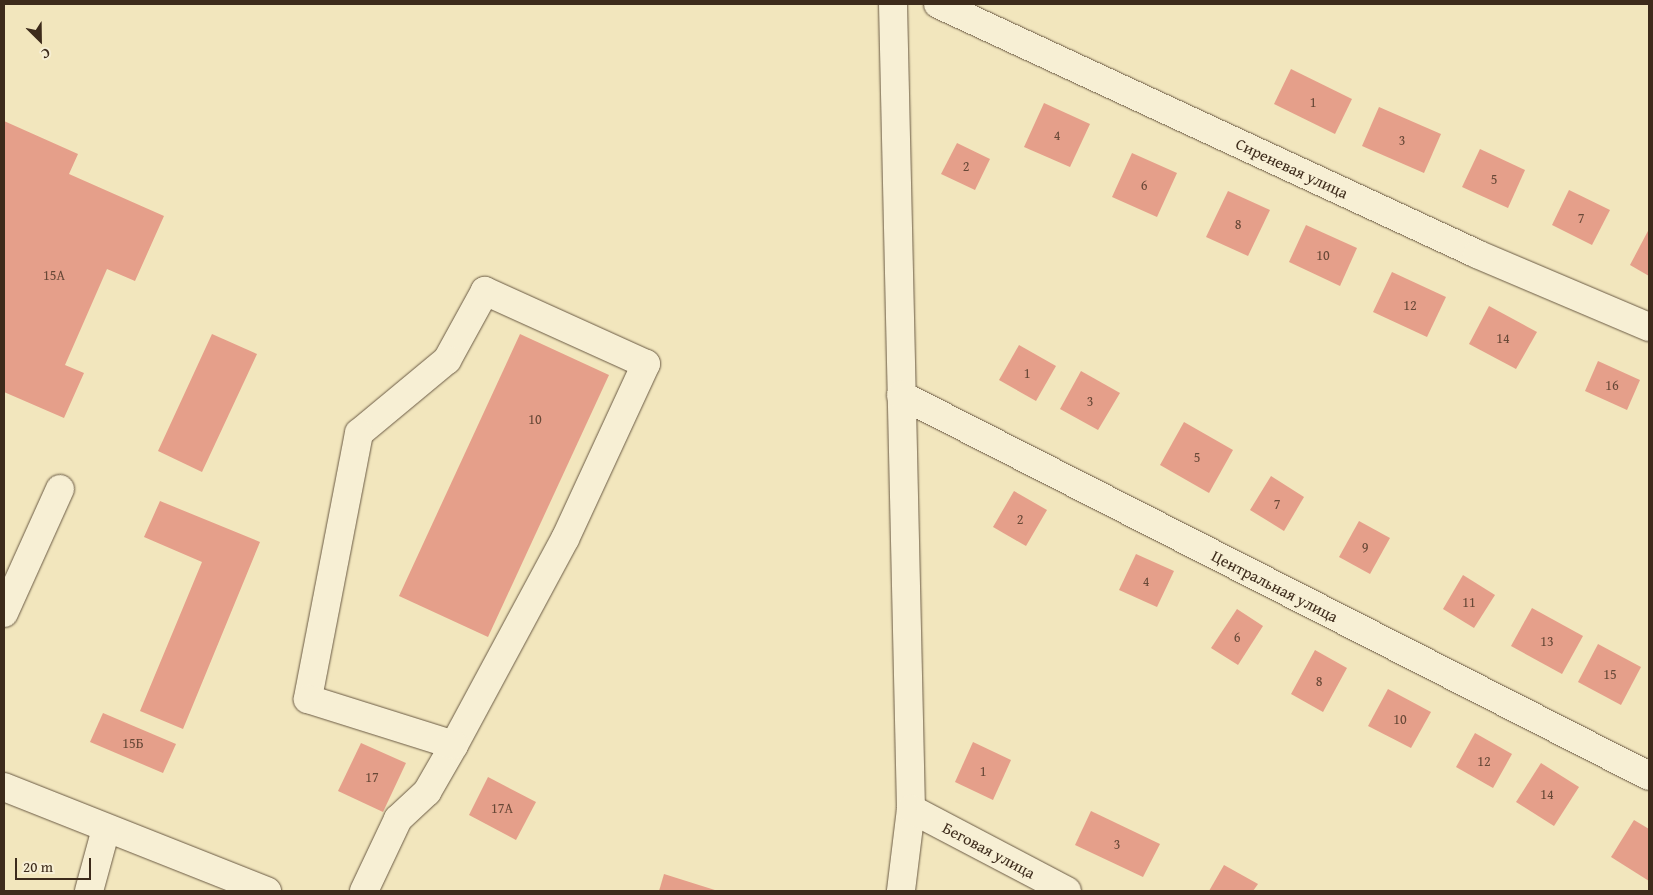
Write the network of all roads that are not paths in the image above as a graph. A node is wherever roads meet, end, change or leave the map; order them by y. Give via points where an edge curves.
1 (894, 4) edge
2 (938, 4) edge
3 (1649, 327) edge
4 (901, 395) junction
5 (60, 489) dead end
6 (4, 613) edge
7 (454, 745) junction
8 (1649, 776) edge
9 (4, 787) edge
10 (911, 809) junction
11 (106, 829) junction
12 (89, 891) edge
13 (267, 891) edge
14 (364, 891) edge
15 (901, 891) edge
16 (1067, 891) edge

1 - 4 street
2 - 3 street, Сиреневая улица via 1477,254
4 - 8 street, Центральная улица
4 - 10 street
5 - 6 street
7 - 7 street via 565,539 646,364 485,292 447,360 359,433 308,699
7 - 14 street via 427,792 398,819
9 - 11 street
10 - 15 street
10 - 16 street, Беговая улица
11 - 12 street
11 - 13 street

